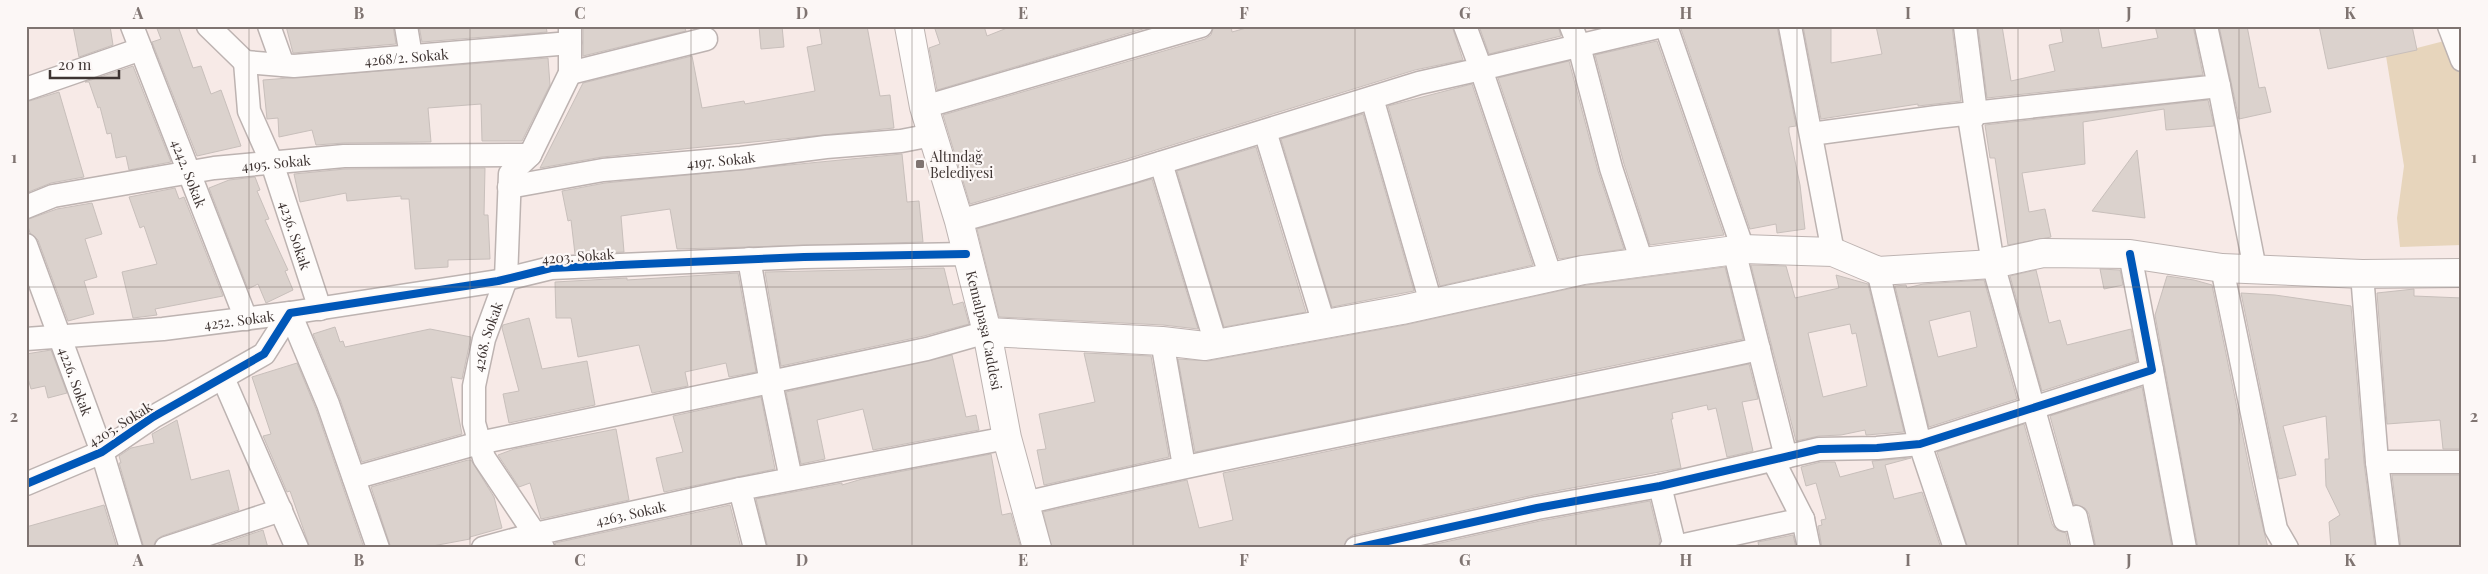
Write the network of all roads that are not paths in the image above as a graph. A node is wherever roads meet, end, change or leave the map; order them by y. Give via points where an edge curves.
1 (132, 26) edge
2 (208, 26) edge
3 (269, 26) edge
4 (406, 26) edge
5 (910, 26) edge
6 (1201, 26) edge
7 (1465, 26) edge
8 (1662, 26) edge
9 (1666, 26) edge
10 (1790, 26) edge
11 (1965, 26) edge
12 (2206, 26) edge
13 (2449, 26) edge
14 (570, 35) edge
15 (1575, 36) edge
16 (706, 39) dead end
17 (141, 49) junction
18 (411, 56) junction
19 (2462, 60) edge
20 (245, 62) junction
21 (283, 65) junction
22 (1481, 69) junction
23 (570, 74) junction
24 (2219, 86) junction
25 (26, 89) edge
26 (1372, 98) junction
27 (924, 107) junction
28 (1976, 113) junction
29 (1265, 131) junction
30 (1811, 134) junction
31 (932, 135) junction
32 (530, 155) junction
33 (272, 163) junction
34 (1160, 163) junction
35 (188, 172) junction
36 (509, 187) junction
37 (26, 208) edge
38 (959, 221) junction
39 (26, 245) edge
40 (1739, 250) junction
41 (1832, 252) junction
42 (966, 254) junction
43 (2130, 254) junction
44 (750, 259) junction
45 (1642, 262) junction
46 (1993, 264) junction
47 (2222, 268) junction
48 (2255, 269) junction
49 (1878, 271) junction
50 (2462, 273) edge
51 (2362, 274) junction
52 (1551, 277) junction
53 (506, 279) junction
54 (1431, 304) junction
55 (320, 309) junction
56 (290, 314) junction
57 (246, 319) junction
58 (1324, 324) junction
59 (987, 332) junction
60 (61, 337) junction
61 (26, 339) edge
62 (1162, 341) junction
63 (1216, 344) junction
64 (1759, 349) junction
65 (2152, 370) junction
66 (223, 378) junction
67 (771, 383) junction
68 (2033, 406) junction
69 (1007, 438) junction
70 (480, 443) junction
71 (1920, 444) junction
72 (102, 452) junction
73 (1779, 459) junction
74 (2378, 462) junction
75 (2462, 462) edge
76 (1184, 466) junction
77 (354, 478) junction
78 (791, 479) junction
79 (26, 484) edge
80 (1660, 486) junction
81 (740, 489) junction
82 (1025, 503) junction
83 (281, 510) junction
84 (1803, 519) junction
85 (539, 541) edge
86 (1673, 547) edge
87 (131, 548) edge
88 (166, 548) edge
89 (297, 548) edge
90 (378, 548) edge
91 (482, 548) edge
92 (755, 548) edge
93 (1037, 548) edge
94 (1356, 548) edge
95 (1809, 548) edge
96 (1955, 548) edge
97 (2083, 548) edge
98 (2185, 548) edge
99 (2287, 548) edge
100 (2388, 548) edge

1 - 17 street, 4242. Sokak
2 - 20 street
3 - 21 street
4 - 18 street
5 - 27 main road, Kemalpaşa Caddesi
6 - 27 street
7 - 22 street
8 - 15 street
9 - 40 street
10 - 30 street
11 - 28 street
12 - 24 street
13 - 19 street
14 - 18 street, 4268/2. Sokak
14 - 23 street, 4268. Sokak
15 - 22 street
15 - 45 street via 1611,168
16 - 23 street
17 - 25 street
17 - 35 street, 4242. Sokak
18 - 21 street, 4268/2. Sokak
20 - 21 street, 4268/2. Sokak
20 - 33 street, 4236. Sokak via 248,111
22 - 26 street
22 - 52 street
23 - 32 street, 4268. Sokak
24 - 28 street
24 - 48 street
26 - 29 street
26 - 54 street
27 - 31 main road, Kemalpaşa Caddesi
28 - 30 street
28 - 46 street via 1970,123
29 - 34 street
29 - 58 street
30 - 41 street
31 - 36 street, 4197. Sokak via 742,158 603,170
31 - 38 main road, Kemalpaşa Caddesi
32 - 33 street, 4195. Sokak via 344,156
32 - 36 street, 4268. Sokak via 510,174
33 - 35 street, 4195. Sokak
33 - 55 street, 4236. Sokak
34 - 38 street
34 - 63 street
35 - 37 street, 4195. Sokak via 54,196
35 - 57 street, 4242. Sokak
36 - 53 street, 4268. Sokak
38 - 42 main road, Kemalpaşa Caddesi
39 - 60 street, 4226. Sokak
40 - 41 main road
40 - 45 main road
40 - 64 street
41 - 49 main road
42 - 44 street, 4203. Sokak
42 - 59 main road, Kemalpaşa Caddesi
43 - 46 main road via 2043,253
43 - 47 main road
43 - 65 street
44 - 53 street, 4203. Sokak via 551,268
44 - 67 street
45 - 52 main road
46 - 49 main road
46 - 68 street
47 - 48 main road
47 - 99 street via 2276,529
48 - 51 main road
49 - 71 street
50 - 51 main road
51 - 74 street
52 - 54 main road
53 - 55 street, 4203. Sokak
53 - 70 street, 4268. Sokak via 484,339 474,386 474,423
54 - 58 main road
55 - 56 street, 4203. Sokak
56 - 57 street, 4252. Sokak
56 - 66 street via 264,354
56 - 77 street, 4252. Sokak via 328,404
57 - 60 street, 4252. Sokak
58 - 63 main road
59 - 62 main road
59 - 67 street via 927,349
59 - 69 main road, Kemalpaşa Caddesi
60 - 61 street, 4252. Sokak
60 - 72 street, 4226. Sokak
62 - 63 main road via 1205,346
62 - 76 street
64 - 73 street
64 - 76 street
65 - 68 street
65 - 98 street
66 - 72 street, 4205. Sokak via 154,417
66 - 83 street
67 - 70 street
67 - 78 street
68 - 71 street
68 - 97 street via 2065,520 2076,517
69 - 78 street, 4263. Sokak
69 - 82 main road, Kemalpaşa Caddesi
70 - 77 street
70 - 85 street, 4268. Sokak via 484,458
71 - 73 street via 1819,449
71 - 96 street
72 - 79 street, 4205. Sokak
72 - 87 street, 4226. Sokak
73 - 80 street
73 - 84 street
74 - 75 street
74 - 100 street
76 - 82 street
77 - 90 street, 4252. Sokak
78 - 81 street, 4263. Sokak
80 - 86 street
80 - 94 street via 1537,508
81 - 85 street, 4263. Sokak
81 - 92 street
82 - 93 main road, Kemalpaşa Caddesi
83 - 88 street
83 - 89 street
84 - 86 street
84 - 95 street
85 - 91 street

